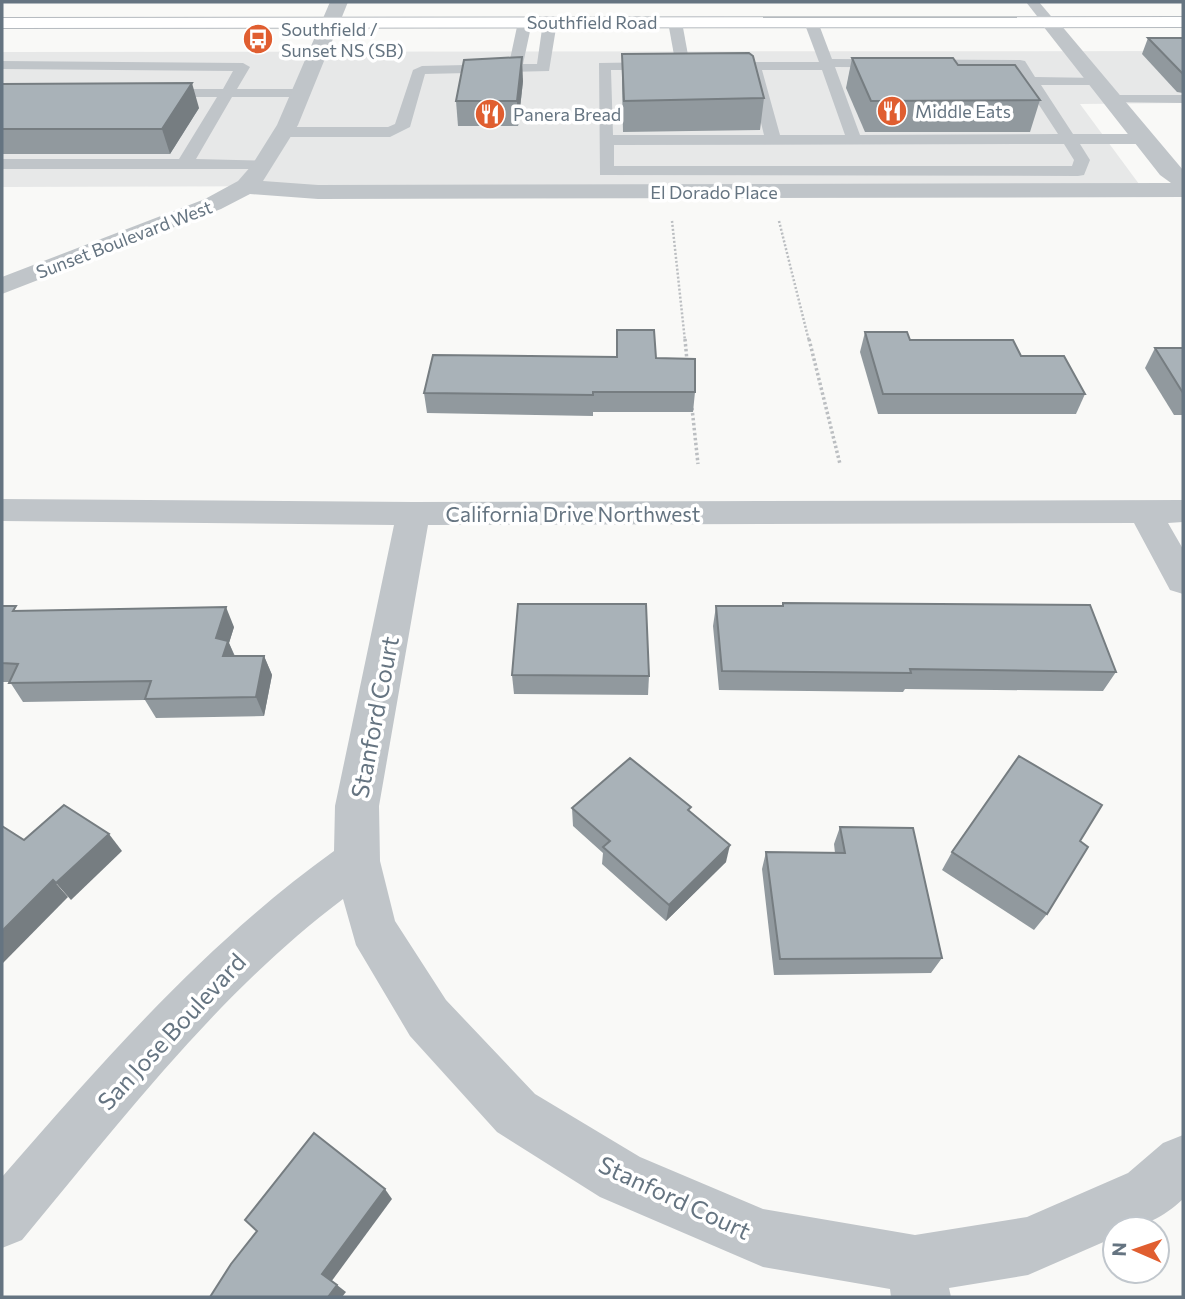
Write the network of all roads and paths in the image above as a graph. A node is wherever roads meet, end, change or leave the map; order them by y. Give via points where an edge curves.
1 (339, 2) edge
2 (1032, 2) edge
3 (525, 22) junction
4 (550, 22) junction
5 (675, 22) junction
6 (811, 22) junction
7 (1049, 22) junction
8 (1183, 22) edge
9 (330, 23) junction
10 (5, 25) edge
11 (2, 65) edge
12 (695, 66) junction
13 (754, 66) junction
14 (515, 69) junction
15 (833, 72) junction
16 (1005, 80) edge
17 (1031, 81) junction
18 (1095, 81) junction
19 (227, 93) junction
20 (301, 93) junction
21 (134, 94) edge
22 (1110, 99) junction
23 (1183, 99) edge
24 (281, 132) junction
25 (773, 139) junction
26 (806, 139) junction
27 (853, 139) junction
28 (1070, 139) junction
29 (1143, 139) junction
30 (606, 140) junction
31 (2, 164) edge
32 (265, 164) junction
33 (184, 165) junction
34 (816, 171) junction
35 (1183, 181) edge
36 (245, 187) junction
37 (1183, 190) edge
38 (779, 219) dead end
39 (672, 220) dead end
40 (2, 286) edge
41 (688, 369) edge
42 (691, 396) edge
43 (698, 464) dead end
44 (840, 464) dead end
45 (2, 510) edge
46 (1145, 511) junction
47 (1183, 511) edge
48 (413, 514) junction
49 (1183, 581) edge
50 (357, 861) junction
51 (1183, 1163) edge
52 (2, 1220) edge
53 (918, 1281) edge

1 - 9 street
2 - 7 lane
3 - 4 main road, Southfield Road
3 - 9 main road, Southfield Road
3 - 14 lane
4 - 5 main road, Southfield Road
4 - 14 lane via 544,68
5 - 6 main road, Southfield Road
5 - 12 lane
6 - 7 main road, Southfield Road
6 - 15 lane
7 - 8 main road, Southfield Road
7 - 18 street
9 - 10 main road, Southfield Road
9 - 20 street
11 - 19 lane via 243,67
12 - 13 lane
12 - 30 lane via 604,66
13 - 15 lane
13 - 25 lane
14 - 24 lane via 418,72 402,127 390,132
15 - 17 lane via 1020,64
15 - 27 lane
16 - 17 lane
17 - 18 lane
17 - 28 lane
18 - 22 street
19 - 20 lane
19 - 21 lane
19 - 33 lane
20 - 24 street
22 - 23 lane
22 - 29 street
24 - 32 street
25 - 26 lane
25 - 30 lane
26 - 27 lane
26 - 34 lane
27 - 28 lane
28 - 29 lane
28 - 34 lane via 1082,160 1078,171
29 - 35 street
30 - 34 lane via 606,171
31 - 33 lane
32 - 33 lane
32 - 36 street
36 - 37 street, El Dorado Place via 318,192
36 - 40 street, Sunset Boulevard West via 213,204
38 - 44 path
39 - 41 path
42 - 43 path
45 - 48 street, California Drive Northwest
46 - 47 street, California Drive Northwest
46 - 48 street, California Drive Northwest
46 - 49 street
48 - 50 street, Stanford Court via 357,806
50 - 52 street, San Jose Boulevard via 307,895 201,995
50 - 53 street, Stanford Court via 373,929 428,1018 516,1113 620,1177 762,1238
51 - 53 street, Stanford Court via 1149,1193 1028,1246

